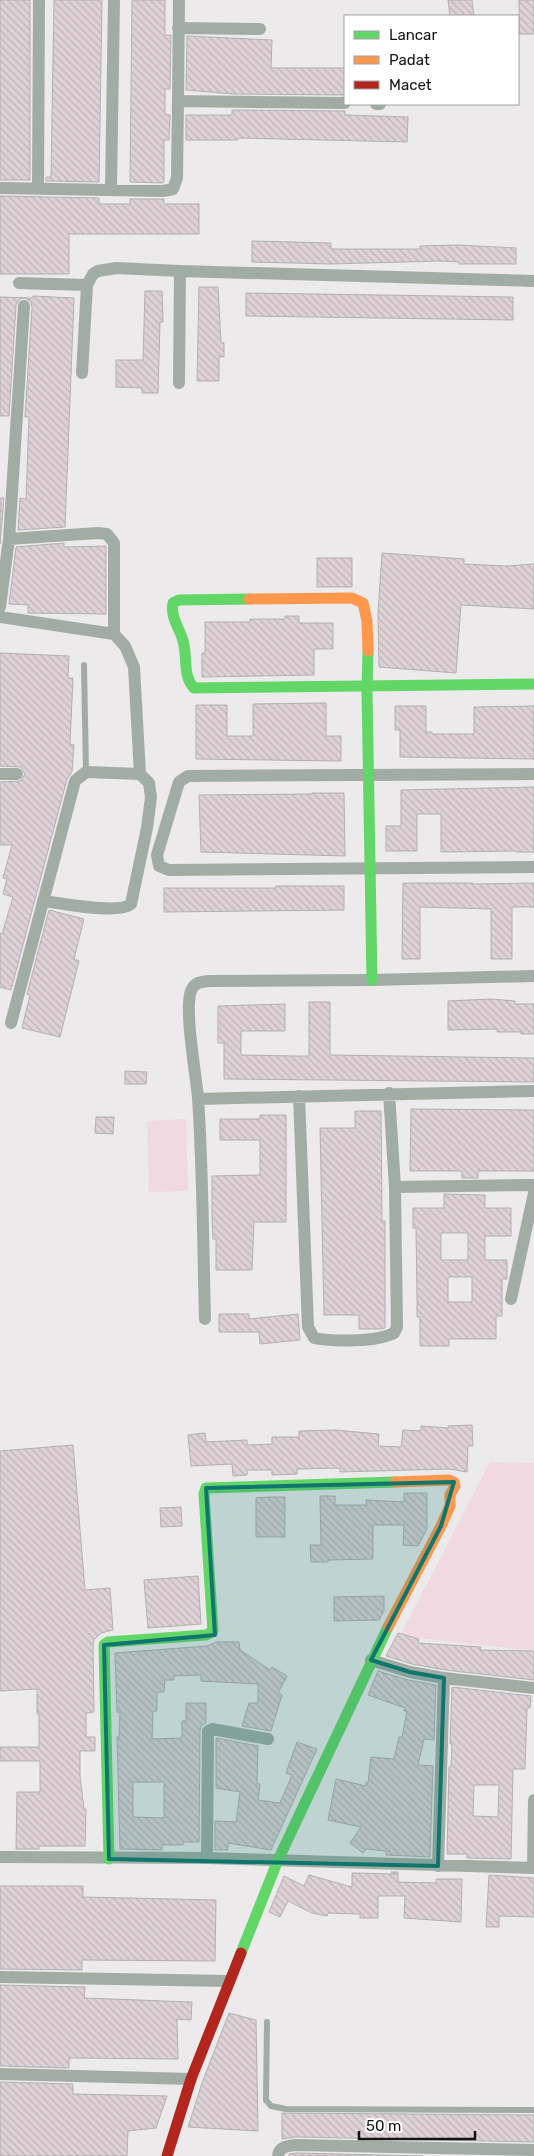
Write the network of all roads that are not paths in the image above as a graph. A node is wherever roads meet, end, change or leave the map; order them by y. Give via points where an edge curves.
1 (39, 0) edge
2 (114, 0) edge
3 (179, 0) edge
4 (178, 28) junction
5 (260, 29) dead end
6 (178, 102) junction
7 (344, 103) edge
8 (0, 188) edge
9 (38, 188) junction
10 (111, 189) junction
11 (180, 271) junction
12 (534, 281) edge
13 (19, 283) dead end
14 (87, 285) junction
15 (24, 306) dead end
16 (82, 373) dead end
17 (179, 383) dead end
18 (9, 539) junction
19 (0, 607) edge
20 (0, 617) edge
21 (114, 634) junction
22 (84, 665) dead end
23 (534, 684) edge
24 (367, 686) junction
25 (86, 772) junction
26 (0, 774) edge
27 (17, 774) dead end
28 (140, 774) junction
29 (534, 774) edge
30 (369, 776) junction
31 (371, 867) junction
32 (534, 867) edge
33 (44, 901) junction
34 (534, 976) edge
35 (372, 980) junction
36 (11, 1023) dead end
37 (534, 1091) edge
38 (389, 1093) junction
39 (299, 1096) junction
40 (198, 1099) junction
41 (534, 1185) edge
42 (395, 1187) junction
43 (534, 1193) edge
44 (512, 1299) dead end
45 (205, 1319) dead end
46 (371, 1660) junction
47 (444, 1678) junction
48 (534, 1688) edge
49 (268, 1739) dead end
50 (534, 1800) edge
51 (0, 1857) edge
52 (207, 1858) junction
53 (110, 1859) junction
54 (278, 1860) junction
55 (438, 1866) junction
56 (533, 1868) edge
57 (0, 1977) edge
58 (228, 1981) junction
59 (266, 2022) dead end
60 (0, 2074) edge
61 (191, 2079) junction
62 (534, 2110) edge
63 (534, 2150) edge
64 (167, 2156) edge
65 (278, 2156) edge

1 - 9 street
2 - 10 street
3 - 4 street
4 - 5 street
4 - 6 street
6 - 7 street
6 - 10 street via 177,178 173,189
8 - 9 street
9 - 10 street
11 - 12 street
11 - 14 street via 105,269 93,274
11 - 17 street
13 - 14 street
14 - 16 street
15 - 18 street
18 - 19 street
18 - 21 street via 107,534 112,539 115,556
20 - 21 street
21 - 28 street via 125,646 134,667
22 - 25 lane
23 - 24 street
24 - 24 street via 367,615 363,603 357,599 179,600 173,603 172,612 184,642 188,678 194,688
24 - 30 street
25 - 28 street
25 - 33 street via 75,781
26 - 27 street
28 - 33 street via 149,783 151,797 131,904 123,909
29 - 30 street
30 - 31 street
30 - 31 street via 188,776 179,782 157,861 162,869 169,870
31 - 32 street
31 - 35 street
33 - 36 street
34 - 35 street
35 - 40 street via 198,983 191,991 189,1008
37 - 38 street
38 - 39 street
38 - 42 street
39 - 40 street
39 - 42 street via 307,1320 309,1333 314,1338 380,1338 394,1332 397,1327
40 - 45 street
41 - 42 street
43 - 44 street
46 - 47 street
46 - 53 street via 441,1526 450,1506 454,1482 206,1488 213,1630 206,1635 108,1642 104,1645
46 - 54 street
47 - 48 street
47 - 55 street
49 - 52 street via 208,1730
50 - 56 street
51 - 53 street
52 - 53 street
52 - 54 street
54 - 55 street
54 - 58 street
55 - 56 street
57 - 58 street
58 - 61 street
59 - 62 lane via 266,2100 271,2106 286,2109
60 - 61 street
61 - 64 street
63 - 65 street via 296,2145 285,2147

